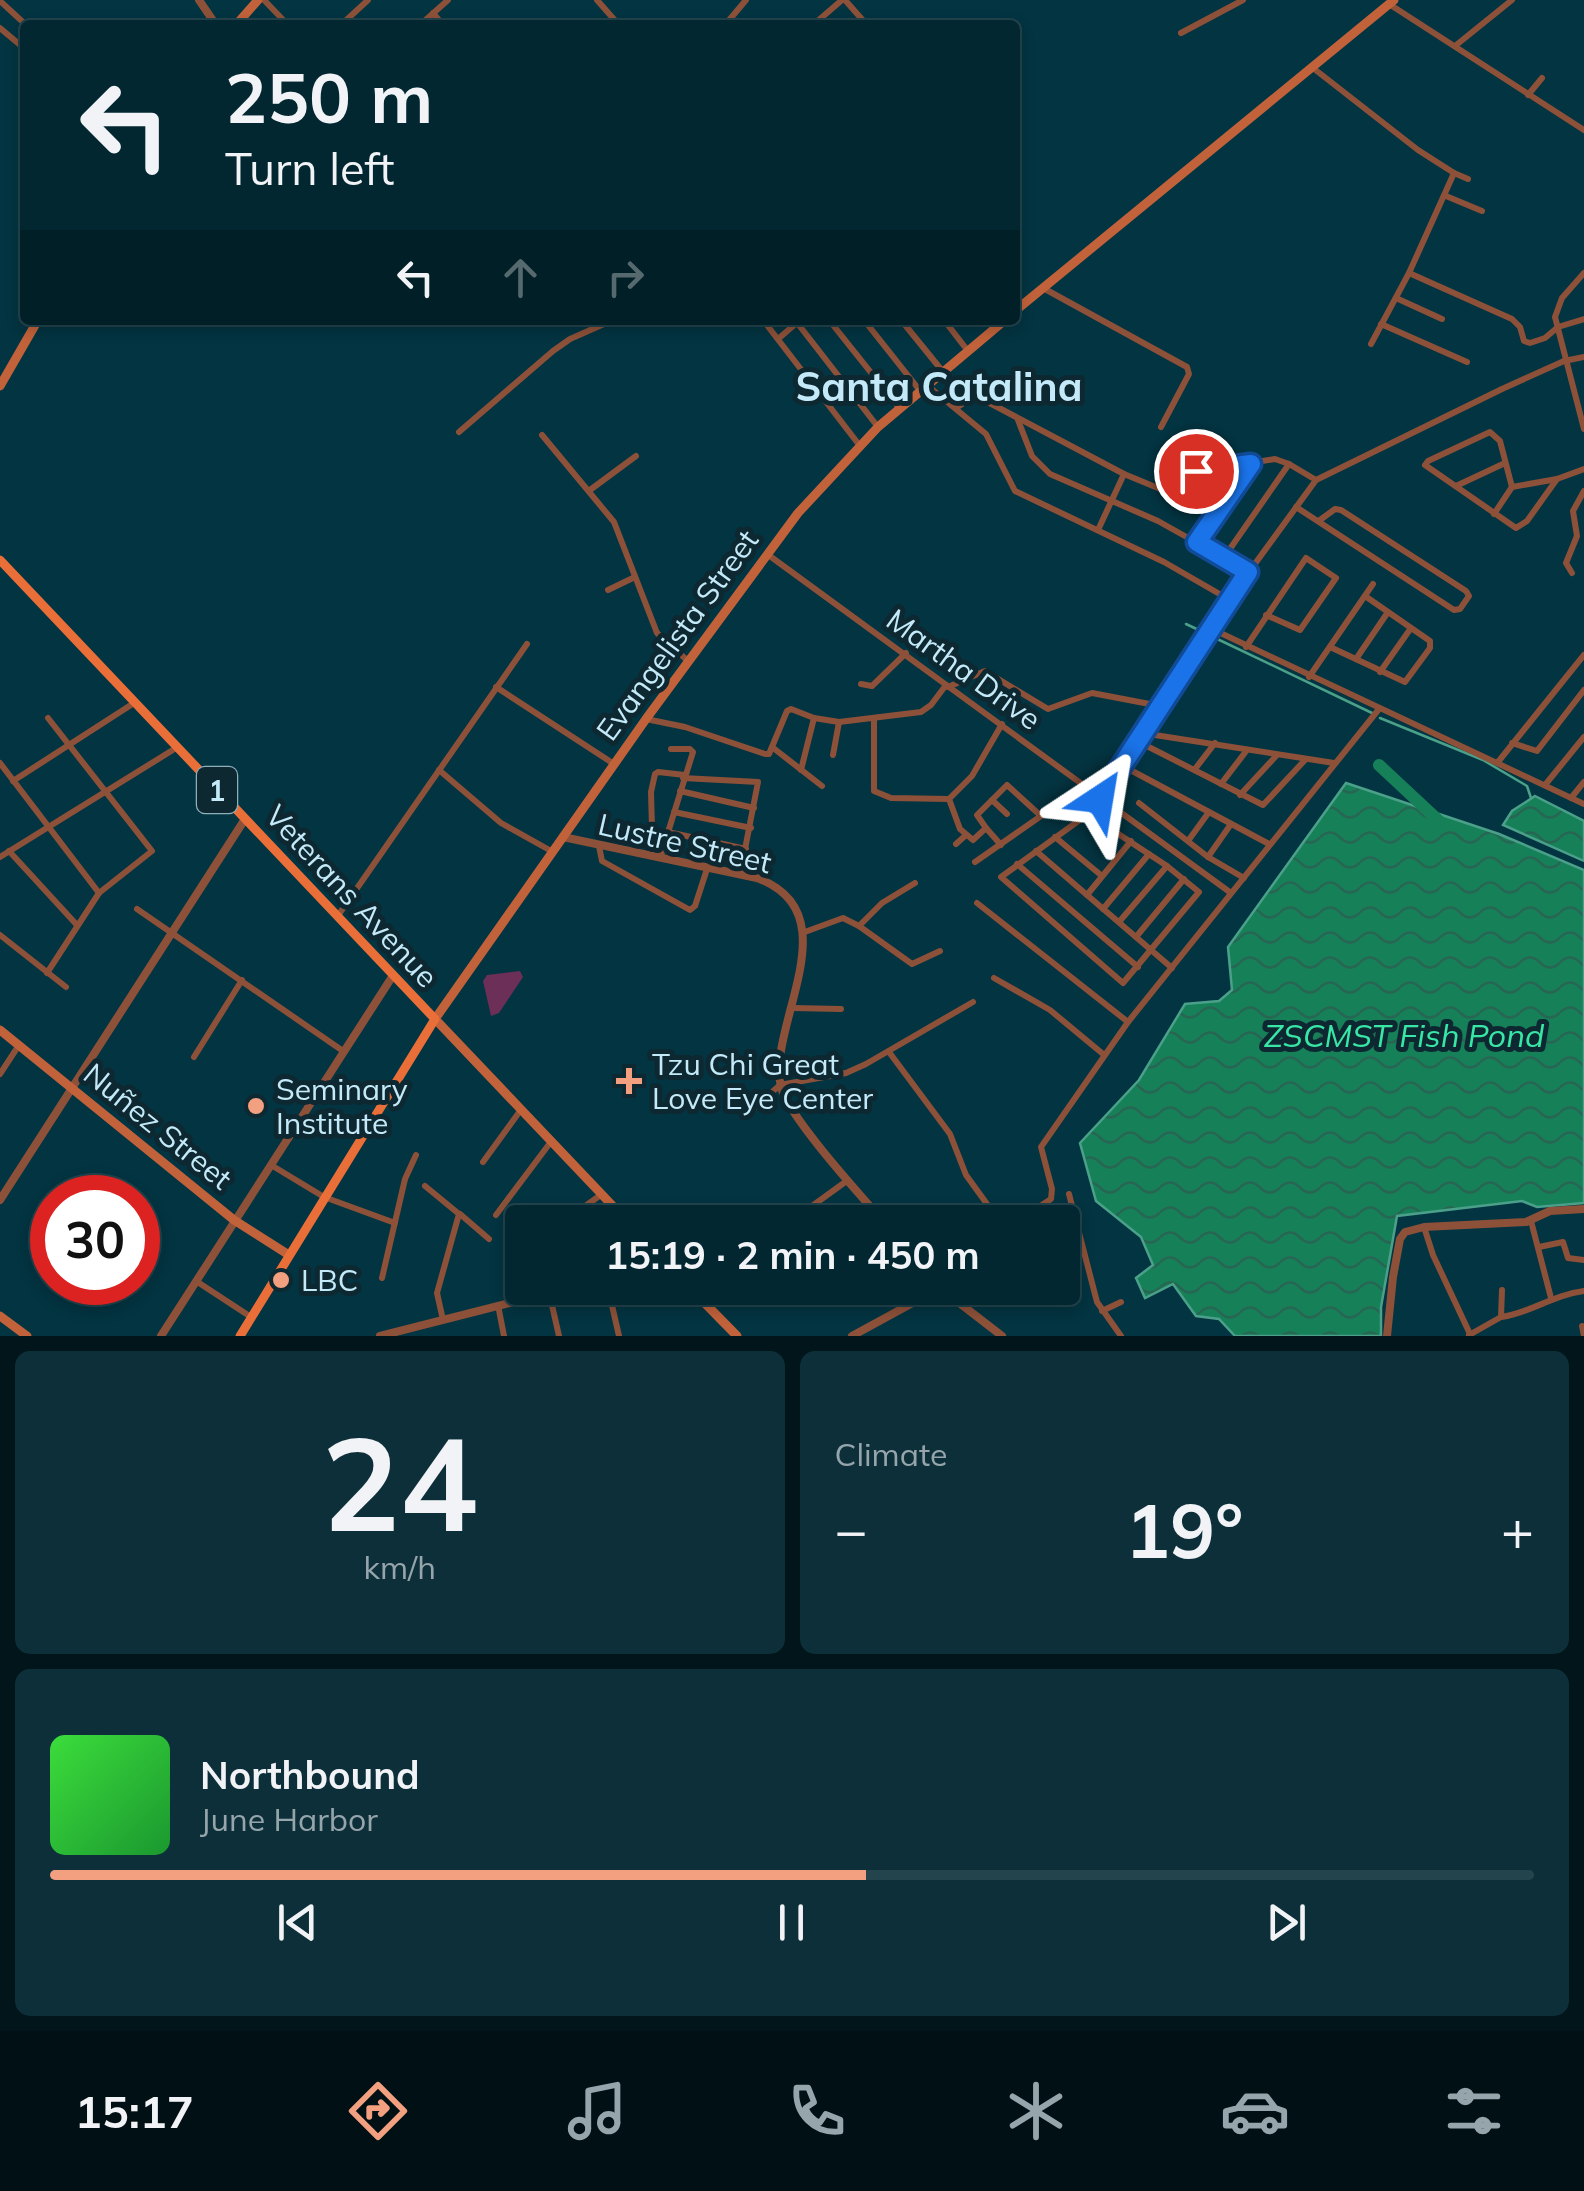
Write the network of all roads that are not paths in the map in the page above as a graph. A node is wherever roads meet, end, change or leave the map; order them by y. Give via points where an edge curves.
1 (261, 0) edge
2 (368, 0) edge
3 (448, 0) edge
4 (597, 0) edge
5 (746, 0) edge
6 (844, 0) edge
7 (1243, 0) edge
8 (1512, 0) edge
9 (0, 1) edge
10 (1393, 1) edge
11 (433, 13) junction
12 (14, 14) junction
13 (21, 20) edge
14 (241, 20) edge
15 (283, 20) edge
16 (346, 20) edge
17 (425, 20) edge
18 (439, 20) edge
19 (613, 20) edge
20 (730, 20) edge
21 (819, 20) edge
22 (863, 20) edge
23 (0, 28) edge
24 (1181, 32) dead end
25 (20, 45) edge
26 (1455, 46) junction
27 (1312, 68) junction
28 (1542, 78) dead end
29 (1528, 95) junction
30 (1584, 130) edge
31 (1454, 173) junction
32 (1468, 180) dead end
33 (1446, 196) junction
34 (1482, 212) dead end
35 (1409, 273) junction
36 (1582, 279) edge
37 (1044, 288) junction
38 (1396, 298) junction
39 (1020, 308) edge
40 (1442, 319) dead end
41 (1584, 319) edge
42 (1381, 324) junction
43 (35, 325) edge
44 (603, 325) edge
45 (767, 325) edge
46 (793, 325) edge
47 (800, 325) edge
48 (833, 325) edge
49 (868, 325) edge
50 (905, 325) edge
51 (948, 325) edge
52 (998, 325) edge
53 (1558, 327) junction
54 (778, 339) junction
55 (1371, 344) dead end
56 (968, 351) junction
57 (1584, 357) edge
58 (1564, 361) junction
59 (1468, 362) dead end
60 (944, 373) junction
61 (0, 386) edge
62 (925, 389) junction
63 (956, 408) junction
64 (900, 409) junction
65 (1582, 416) edge
66 (1018, 419) junction
67 (1161, 426) dead end
68 (878, 427) junction
69 (1584, 429) edge
70 (459, 432) dead end
71 (542, 435) dead end
72 (860, 446) junction
73 (636, 456) dead end
74 (1505, 463) junction
75 (1251, 464) junction
76 (1289, 464) junction
77 (1218, 467) junction
78 (1584, 469) edge
79 (1124, 474) junction
80 (1557, 479) junction
81 (1316, 480) junction
82 (1455, 486) junction
83 (1512, 487) junction
84 (590, 490) junction
85 (1584, 491) edge
86 (1173, 492) junction
87 (1111, 502) junction
88 (1296, 506) junction
89 (1494, 514) junction
90 (1320, 520) junction
91 (1098, 530) junction
92 (1197, 542) junction
93 (766, 554) junction
94 (1225, 556) junction
95 (0, 560) edge
96 (1248, 572) junction
97 (1572, 573) dead end
98 (635, 578) junction
99 (1373, 584) dead end
100 (608, 590) dead end
101 (1365, 596) junction
102 (1230, 600) junction
103 (1388, 612) junction
104 (1266, 614) junction
105 (1412, 628) junction
106 (1212, 629) junction
107 (527, 644) dead end
108 (1246, 647) junction
109 (1330, 647) junction
110 (906, 653) junction
111 (1584, 655) edge
112 (1356, 659) junction
113 (688, 661) junction
114 (1380, 672) junction
115 (1310, 677) junction
116 (862, 684) dead end
117 (947, 686) junction
118 (496, 687) junction
119 (1584, 690) edge
120 (134, 703) junction
121 (1161, 706) junction
122 (1380, 709) junction
123 (48, 718) dead end
124 (814, 718) junction
125 (874, 718) junction
126 (646, 719) junction
127 (838, 722) junction
128 (1002, 724) junction
129 (1142, 733) junction
130 (1584, 737) edge
131 (1137, 741) junction
132 (1215, 743) junction
133 (1512, 743) junction
134 (71, 744) junction
135 (772, 747) junction
136 (176, 748) junction
137 (672, 749) dead end
138 (1247, 750) junction
139 (834, 755) dead end
140 (1276, 756) junction
141 (1305, 760) junction
142 (1498, 762) junction
143 (0, 763) edge
144 (1334, 763) junction
145 (614, 764) junction
146 (1121, 765) junction
147 (1194, 769) junction
148 (439, 770) junction
149 (801, 770) junction
150 (684, 777) junction
151 (14, 781) junction
152 (1584, 782) edge
153 (1221, 784) junction
154 (1545, 785) junction
155 (822, 786) dead end
156 (106, 791) junction
157 (680, 792) junction
158 (1240, 795) junction
159 (1571, 798) junction
160 (949, 799) junction
161 (1100, 799) junction
162 (992, 800) junction
163 (1139, 803) dead end
164 (1584, 804) edge
165 (754, 808) junction
166 (674, 812) junction
167 (1209, 812) junction
168 (1008, 814) dead end
169 (245, 820) junction
170 (1231, 824) junction
171 (49, 827) junction
172 (652, 828) dead end
173 (751, 828) junction
174 (986, 828) junction
175 (668, 832) junction
176 (966, 835) junction
177 (563, 837) junction
178 (1055, 837) junction
179 (1131, 841) junction
180 (1188, 841) junction
181 (956, 844) dead end
182 (1001, 844) junction
183 (1270, 844) junction
184 (599, 846) junction
185 (746, 849) junction
186 (9, 851) junction
187 (1036, 851) junction
188 (553, 852) junction
189 (1148, 854) junction
190 (0, 857) edge
191 (1208, 857) junction
192 (660, 858) junction
193 (975, 862) dead end
194 (1017, 864) junction
195 (1167, 866) junction
196 (707, 869) junction
197 (740, 875) junction
198 (1102, 876) junction
199 (1244, 878) junction
200 (1184, 879) junction
201 (915, 883) dead end
202 (100, 893) junction
203 (1231, 893) junction
204 (1086, 894) junction
205 (977, 904) dead end
206 (138, 909) dead end
207 (1102, 909) junction
208 (336, 918) junction
209 (1119, 922) junction
210 (76, 924) junction
211 (860, 926) junction
212 (173, 932) junction
213 (802, 933) junction
214 (0, 935) edge
215 (1136, 937) junction
216 (1152, 950) junction
217 (940, 951) dead end
218 (1138, 967) junction
219 (1172, 968) junction
220 (46, 973) junction
221 (392, 977) junction
222 (994, 978) dead end
223 (242, 980) junction
224 (66, 987) dead end
225 (972, 1002) dead end
226 (793, 1008) junction
227 (841, 1009) dead end
228 (435, 1019) junction
229 (1128, 1022) junction
230 (0, 1030) edge
231 (19, 1045) junction
232 (343, 1051) junction
233 (889, 1052) junction
234 (1103, 1054) junction
235 (194, 1057) dead end
236 (0, 1074) edge
237 (780, 1085) junction
238 (74, 1088) junction
239 (520, 1111) junction
240 (744, 1118) dead end
241 (550, 1143) junction
242 (416, 1155) dead end
243 (483, 1162) dead end
244 (271, 1165) junction
245 (848, 1180) junction
246 (426, 1186) dead end
247 (602, 1194) junction
248 (1069, 1194) dead end
249 (1, 1197) edge
250 (324, 1197) junction
251 (587, 1205) edge
252 (612, 1205) edge
253 (813, 1205) edge
254 (869, 1205) edge
255 (987, 1205) edge
256 (1042, 1205) edge
257 (1584, 1209) edge
258 (459, 1214) junction
259 (496, 1215) dead end
260 (234, 1220) junction
261 (1532, 1220) junction
262 (395, 1224) junction
263 (1424, 1227) junction
264 (489, 1239) dead end
265 (1539, 1246) junction
266 (289, 1255) junction
267 (1584, 1260) edge
268 (382, 1278) dead end
269 (196, 1281) junction
270 (1502, 1290) dead end
271 (1584, 1291) edge
272 (1551, 1298) junction
273 (1122, 1302) dead end
274 (505, 1303) edge
275 (498, 1305) junction
276 (552, 1305) edge
277 (612, 1305) edge
278 (709, 1305) edge
279 (909, 1305) edge
280 (962, 1305) edge
281 (1102, 1310) junction
282 (0, 1316) edge
283 (251, 1317) junction
284 (1501, 1317) junction
285 (443, 1320) junction
286 (1582, 1326) edge
287 (392, 1335) edge
288 (1469, 1335) edge
289 (27, 1336) edge
290 (161, 1336) edge
291 (240, 1336) edge
292 (380, 1336) edge
293 (504, 1336) edge
294 (558, 1336) edge
295 (619, 1336) edge
296 (738, 1336) edge
297 (852, 1336) edge
298 (1002, 1336) edge
299 (1121, 1336) edge
300 (1387, 1336) edge
301 (1584, 1336) edge

1 - 14 main road
1 - 15 street
2 - 16 street
3 - 11 street
4 - 19 street
5 - 20 street
6 - 21 street
6 - 22 street
7 - 24 street
8 - 26 street
9 - 12 street
10 - 26 street
10 - 27 main road
11 - 17 street
11 - 18 street
12 - 13 street
12 - 23 street
23 - 25 street
26 - 29 street
27 - 31 street
27 - 37 main road
28 - 29 street
29 - 30 street
31 - 32 street
31 - 33 street
33 - 34 street
33 - 35 street
35 - 38 street
35 - 53 street via 1512,319 1526,342
36 - 53 street via 1555,310
37 - 39 main road
37 - 67 street via 1188,367
38 - 40 street
38 - 42 street
41 - 53 street
42 - 55 street
42 - 59 street
43 - 61 main road
44 - 70 street via 561,345
45 - 54 street
46 - 54 street
47 - 68 street
48 - 64 street
49 - 62 street
50 - 60 street
51 - 56 street
52 - 56 main road, Evangelista Street
53 - 58 street
54 - 72 street
56 - 60 main road, Evangelista Street
57 - 58 street
58 - 65 street
58 - 81 street
60 - 62 main road, Evangelista Street
62 - 63 street
62 - 64 main road, Evangelista Street
63 - 66 street via 977,397
63 - 91 street via 986,434 1014,491
64 - 68 main road, Evangelista Street
65 - 69 street
66 - 79 street
66 - 87 street via 1040,467
68 - 72 main road, Evangelista Street
71 - 84 street
72 - 93 main road, Evangelista Street
73 - 84 street
74 - 82 street
74 - 82 street via 1500,441 1490,432 1426,463
74 - 83 street
75 - 76 street
75 - 77 street
75 - 92 street
76 - 81 street
76 - 94 street
77 - 86 street via 1196,471
77 - 86 street via 1190,500
78 - 80 street
79 - 86 street
79 - 87 street
80 - 83 street
80 - 89 street via 1521,527
81 - 88 street
82 - 89 street
83 - 89 street
84 - 98 street via 614,522
85 - 97 street via 1573,510 1577,536 1566,563
87 - 91 street
87 - 92 street
88 - 90 street
88 - 96 street
90 - 90 street via 1454,610 1469,596 1341,510
91 - 102 street
92 - 94 street
93 - 110 street, Martha Drive
93 - 113 main road, Evangelista Street
94 - 96 street
95 - 120 main road, Veterans Avenue / 1
96 - 102 street
98 - 100 street
98 - 113 street via 657,633
99 - 101 street
101 - 103 street
101 - 109 street
102 - 106 street
103 - 105 street
103 - 112 street
104 - 104 street via 1306,558 1336,578 1300,630
104 - 108 street
105 - 114 street
105 - 114 street via 1431,644 1408,680
106 - 108 street
106 - 121 street
107 - 118 street
108 - 115 street
109 - 112 street
109 - 115 street
110 - 116 street via 872,686
110 - 117 street, Martha Drive
111 - 133 street
112 - 114 street
113 - 126 main road, Evangelista Street
115 - 122 street
117 - 121 street via 986,671 1048,709 1092,693
117 - 125 street via 921,712
117 - 128 street, Martha Drive
118 - 145 street
118 - 148 street
119 - 133 street via 1537,751
120 - 134 street
120 - 136 main road, Veterans Avenue / 1
121 - 129 street
122 - 142 street
122 - 144 street
123 - 134 street
124 - 127 street
124 - 135 street via 788,711
124 - 149 street
125 - 127 street
125 - 160 street via 874,791 891,798
126 - 135 street via 765,754
126 - 145 main road, Evangelista Street
127 - 139 street
128 - 160 street via 972,776
128 - 161 street, Martha Drive
129 - 131 street
129 - 132 street
130 - 154 street
131 - 146 street
131 - 147 street
132 - 138 street
132 - 147 street
133 - 142 street
134 - 151 street
134 - 156 street
135 - 149 street
136 - 156 street
136 - 169 main road, Veterans Avenue / 1
137 - 150 street via 692,750
138 - 140 street
138 - 153 street
140 - 141 street
140 - 158 street
141 - 144 street
141 - 158 street via 1266,804
142 - 154 street
143 - 151 street
144 - 183 street
145 - 177 main road, Evangelista Street
146 - 161 street
146 - 167 street
147 - 153 street
148 - 188 street via 501,823
148 - 208 street
149 - 155 street
150 - 157 street
150 - 165 street via 756,781
150 - 172 street via 655,774
151 - 171 street
152 - 159 street
153 - 158 street
154 - 159 street
156 - 171 street
156 - 202 street via 152,851
157 - 165 street
157 - 166 street
159 - 164 street
160 - 176 street
161 - 203 street, Martha Drive
162 - 168 street
162 - 174 street via 977,816
162 - 182 street via 1007,785 1041,816
163 - 180 street
165 - 173 street
166 - 173 street
166 - 175 street
167 - 170 street
167 - 180 street
169 - 208 main road, Veterans Avenue / 1
169 - 212 street
170 - 183 street
170 - 191 street
171 - 186 street
171 - 202 street
173 - 185 street
174 - 176 street via 973,840
174 - 182 street
175 - 185 street
175 - 192 street
176 - 181 street
177 - 184 street, Lustre Street
177 - 188 main road, Evangelista Street
178 - 179 street via 1088,814
178 - 187 street
178 - 198 street
179 - 189 street
179 - 198 street
180 - 191 street
182 - 193 street
183 - 199 street
184 - 192 street, Lustre Street
184 - 196 street via 602,860 690,910
185 - 197 street
186 - 190 street
186 - 210 street
187 - 194 street
187 - 204 street
188 - 228 main road, Evangelista Street
189 - 195 street
189 - 207 street
191 - 199 street
192 - 196 street, Lustre Street
194 - 218 street
194 - 218 street via 1003,880 1121,982
195 - 200 street
195 - 209 street
196 - 197 street, Lustre Street
197 - 213 street, Lustre Street via 783,892
198 - 204 street
199 - 203 street
200 - 215 street
200 - 216 street via 1198,896
201 - 211 street
202 - 210 street
203 - 219 street
204 - 207 street
205 - 229 street
206 - 212 street
207 - 209 street
208 - 221 main road, Veterans Avenue / 1
209 - 215 street
210 - 220 street
211 - 213 street via 844,918
211 - 217 street via 912,964
212 - 223 street
212 - 238 street
213 - 226 street
214 - 220 street
215 - 216 street
216 - 218 street
216 - 219 street
219 - 229 street
220 - 224 street
221 - 228 main road, Veterans Avenue / 1
221 - 232 street
222 - 234 street via 1050,1010
223 - 232 street
223 - 235 street
225 - 233 street
226 - 227 street
226 - 237 street
228 - 239 main road, Veterans Avenue
228 - 250 main road
229 - 234 street
230 - 231 main road, Nuñez Street
231 - 236 street
231 - 238 main road, Nuñez Street
232 - 244 street
233 - 237 street via 846,1073
233 - 255 street via 950,1134 966,1176
234 - 256 street via 1042,1147 1052,1189
237 - 240 street
237 - 245 street
238 - 249 street
238 - 260 main road, Nuñez Street
239 - 241 main road, Veterans Avenue
239 - 243 street
241 - 247 main road, Veterans Avenue
241 - 259 street
242 - 262 street
244 - 250 street
244 - 260 street
245 - 253 street
245 - 254 street
246 - 258 street
247 - 251 street
247 - 252 main road, Veterans Avenue
248 - 281 street
250 - 262 street
250 - 266 main road
257 - 261 street via 1550,1211
258 - 264 street
258 - 285 street via 436,1293
260 - 266 main road, Nuñez Street
260 - 269 street
261 - 263 street
261 - 265 street
262 - 268 street
263 - 288 street
263 - 300 street via 1400,1239
265 - 267 street via 1562,1242 1568,1258
265 - 272 street
266 - 283 main road
269 - 283 street
269 - 290 street
270 - 284 street
271 - 272 street
272 - 284 street
273 - 281 street
274 - 275 street
275 - 285 street
275 - 293 street
276 - 294 street
277 - 295 street
278 - 296 main road
279 - 297 street
280 - 298 street
281 - 299 street
282 - 289 main road
283 - 291 main road
284 - 288 street
285 - 287 street
286 - 301 street
287 - 292 street

